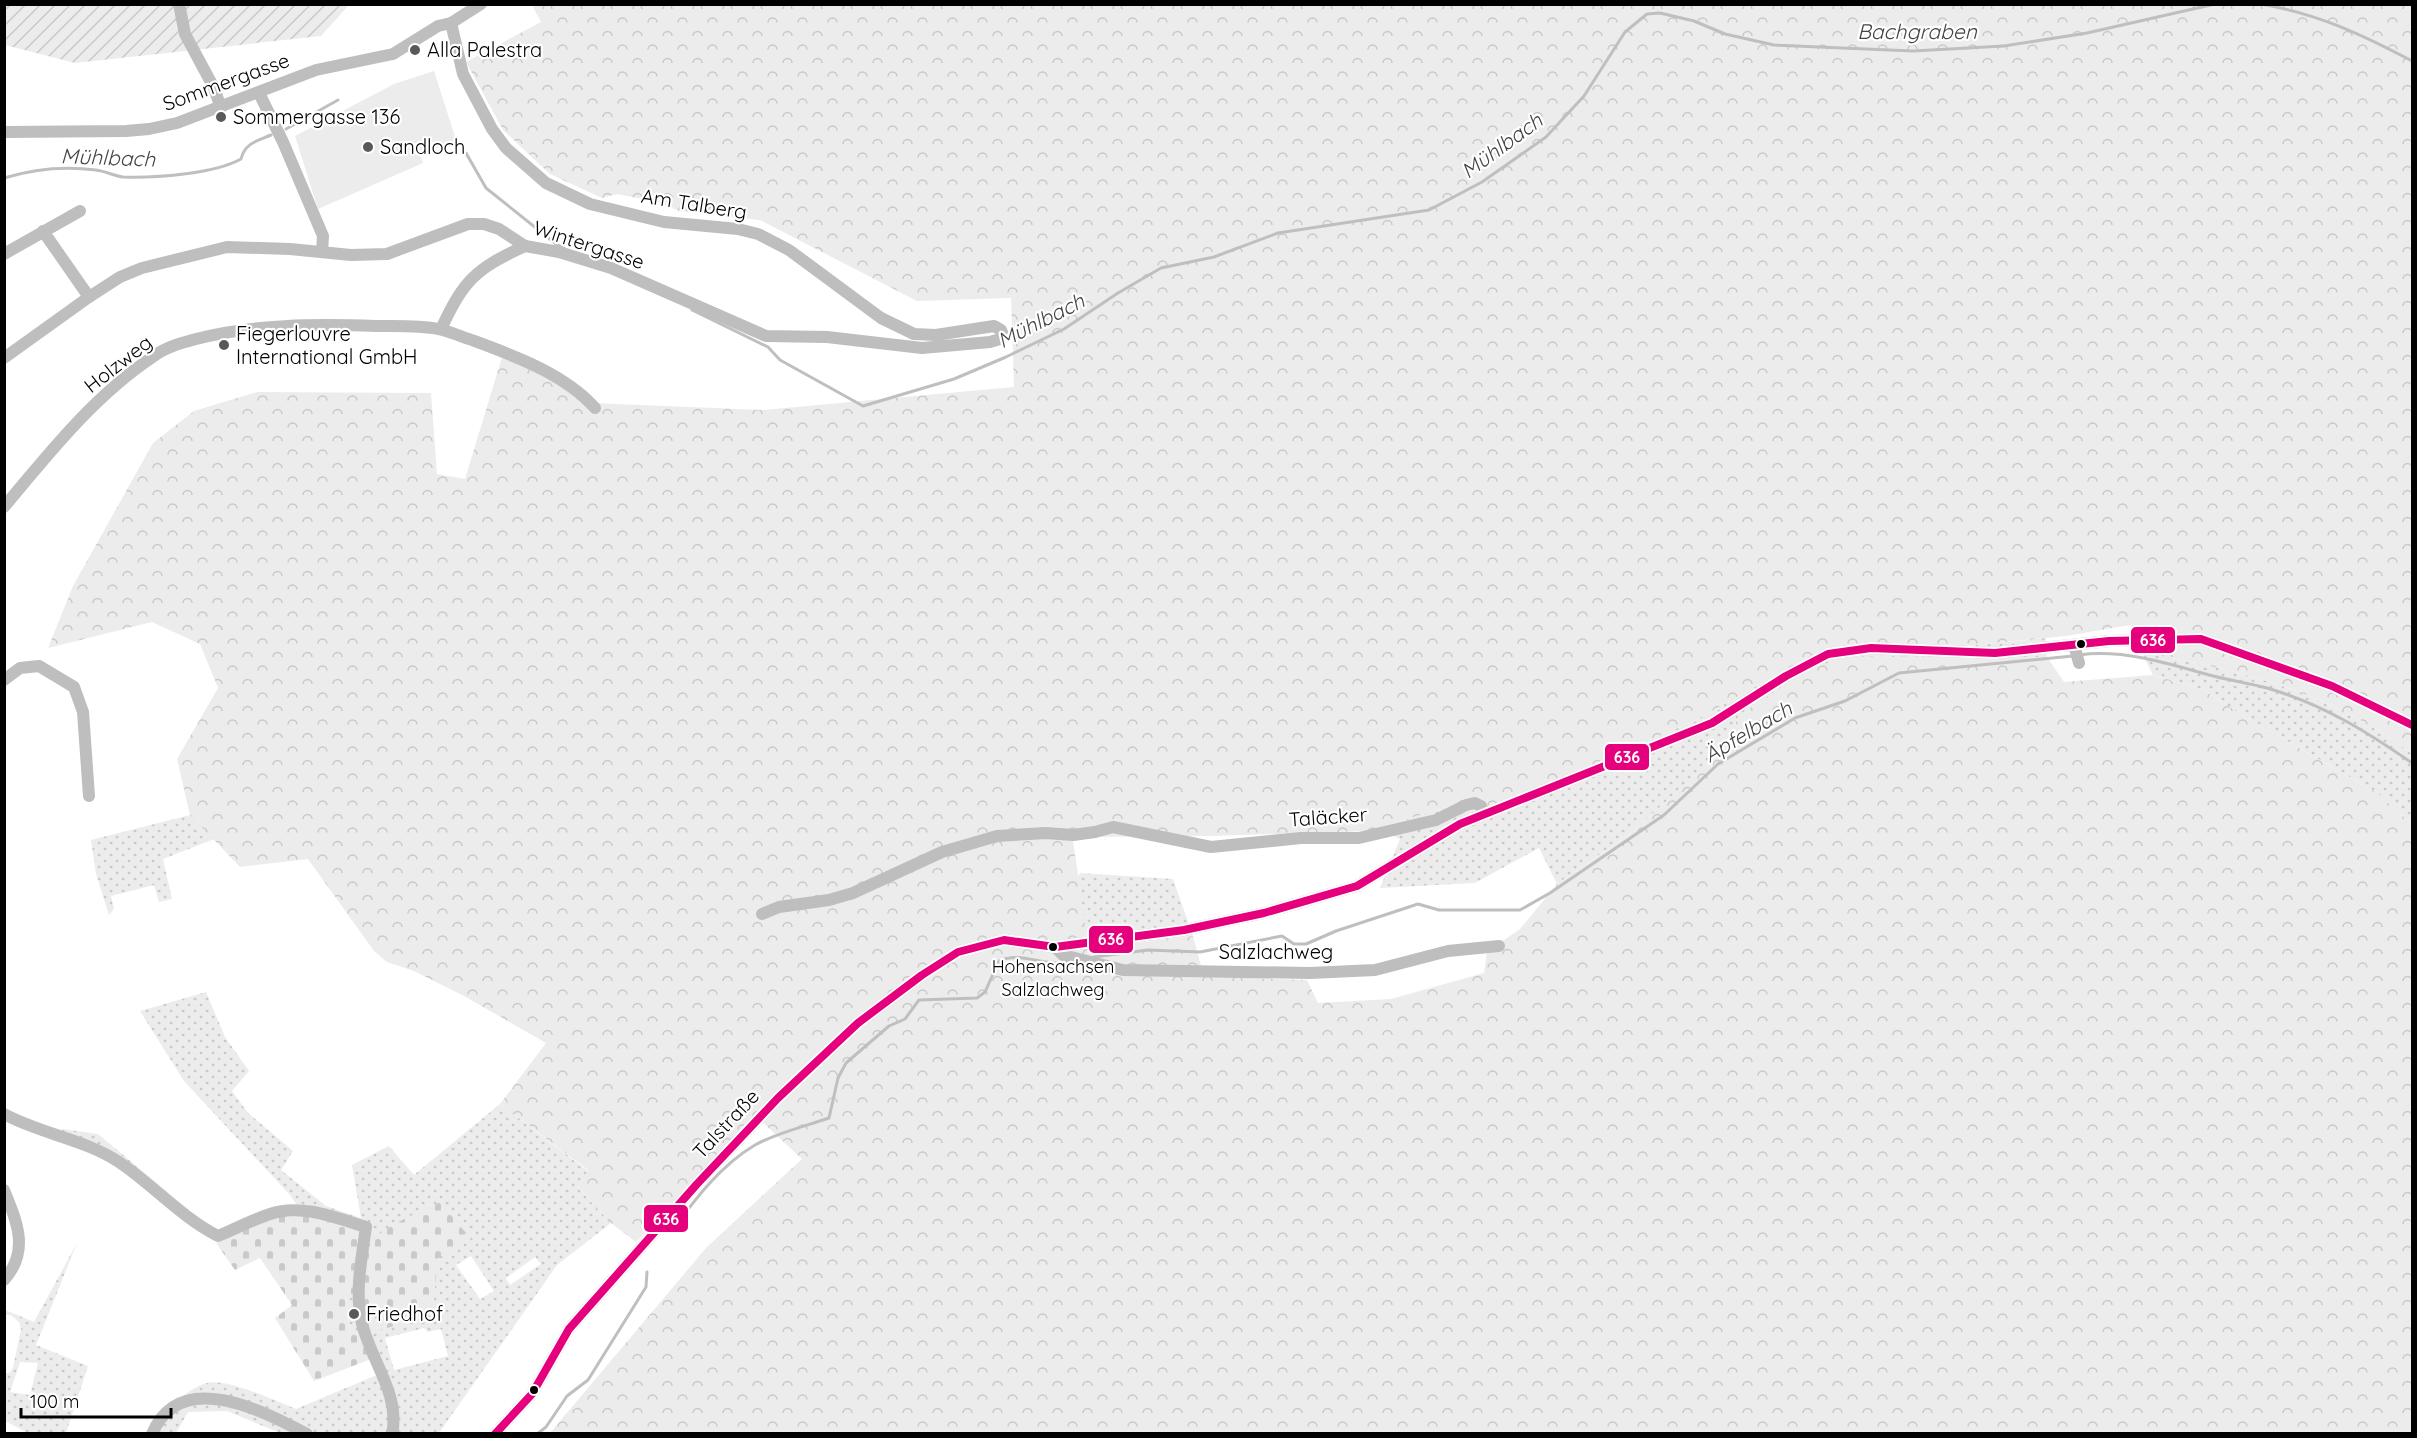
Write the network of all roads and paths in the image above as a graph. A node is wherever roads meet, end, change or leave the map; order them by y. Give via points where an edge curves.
1 (179, 4) edge
2 (481, 4) edge
3 (451, 23) junction
4 (259, 93) junction
5 (221, 108) junction
6 (4, 132) edge
7 (80, 211) dead end
8 (43, 231) junction
9 (525, 246) junction
10 (322, 252) junction
11 (4, 254) edge
12 (89, 297) junction
13 (441, 329) junction
14 (1001, 330) joint
15 (4, 358) edge
16 (595, 408) dead end
17 (4, 507) edge
18 (2074, 645) junction
19 (2079, 663) dead end
20 (4, 680) edge
21 (2412, 725) edge
22 (89, 796) dead end
23 (1484, 814) junction
24 (762, 914) dead end
25 (1499, 946) dead end
26 (1055, 947) junction
27 (4, 1114) edge
28 (4, 1190) edge
29 (4, 1280) edge
30 (152, 1434) edge
31 (308, 1434) edge
32 (392, 1434) edge
33 (495, 1434) edge

1 - 5 street via 185,34
2 - 3 street, Sommergasse
3 - 4 street, Sommergasse via 438,26 393,54 315,70
3 - 14 street, Am Talberg via 463,74 492,129 506,148 546,183 600,207 664,222 758,234 789,250 881,318 914,334 936,335 994,326
4 - 5 street, Sommergasse
4 - 10 street via 323,236
5 - 6 street, Sommergasse via 149,129
7 - 8 street
8 - 11 street
8 - 12 street
9 - 10 street, Wintergasse via 500,230 468,224 387,254
9 - 13 street via 494,261 466,283
9 - 14 street, Wintergasse via 611,268 766,336 827,337 922,348 990,342 1000,339
10 - 12 street, Wintergasse via 221,248 142,268
12 - 15 street, Wintergasse
13 - 16 street, Holzweg via 499,350 551,375
13 - 17 street, Holzweg via 354,325 263,327 227,331 178,344 155,355 105,396
18 - 19 street
18 - 21 street via 2201,639 2332,686
18 - 23 street via 1995,653 1871,648 1828,654 1712,723
20 - 22 street via 20,668 39,666 74,687 83,712
23 - 24 street, Taläcker via 1475,803 1436,820 1359,838 1301,838 1211,847 1113,827 1073,835 997,836 942,852 853,893
23 - 26 street via 1460,824 1357,886 1264,913 1184,930
25 - 26 street, Salzlachweg via 1448,951 1375,970 1310,973 1123,969 1063,955
26 - 33 street, Talstraße via 1004,940 958,952 858,1023 778,1098 697,1184 569,1329 532,1394
27 - 32 street via 119,1162 218,1236 271,1213 294,1210 366,1227 359,1309 366,1339 391,1402
28 - 29 street via 15,1216 20,1245 14,1270
30 - 31 street via 165,1413 178,1402 211,1398 233,1401

